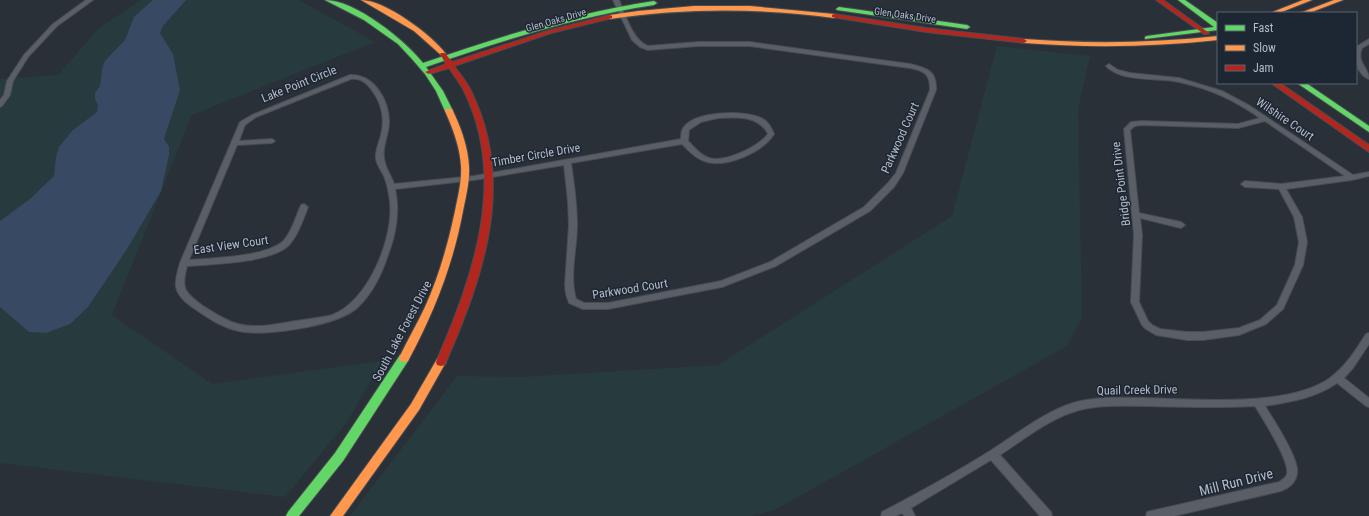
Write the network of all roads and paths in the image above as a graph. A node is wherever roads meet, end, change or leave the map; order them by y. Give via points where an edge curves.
1 (90, 0) edge
2 (328, 0) edge
3 (364, 0) edge
4 (694, 0) edge
5 (744, 0) edge
6 (1159, 0) edge
7 (1181, 0) edge
8 (1309, 0) edge
9 (1340, 0) edge
10 (620, 7) edge
11 (1276, 12) edge
12 (1306, 12) edge
13 (1217, 26) edge
14 (1217, 27) edge
15 (1203, 31) junction
16 (1014, 37) junction
17 (1216, 39) edge
18 (1369, 41) edge
19 (1357, 53) edge
20 (1357, 58) edge
21 (448, 61) junction
22 (1109, 66) dead end
23 (426, 69) junction
24 (1369, 77) edge
25 (1276, 84) edge
26 (1302, 84) edge
27 (0, 105) edge
28 (1266, 119) junction
29 (1369, 130) edge
30 (272, 141) dead end
31 (684, 141) junction
32 (236, 143) junction
33 (1369, 149) edge
34 (567, 160) junction
35 (1369, 174) edge
36 (489, 175) junction
37 (1352, 178) junction
38 (465, 179) junction
39 (1245, 184) dead end
40 (392, 187) junction
41 (1281, 187) junction
42 (304, 207) dead end
43 (1137, 215) junction
44 (1181, 225) dead end
45 (184, 263) junction
46 (1369, 337) edge
47 (1337, 378) junction
48 (1258, 403) junction
49 (1369, 403) edge
50 (993, 455) junction
51 (903, 506) junction
52 (292, 516) edge
53 (336, 516) edge
54 (886, 516) edge
55 (910, 516) edge
56 (1047, 516) edge
57 (1151, 516) edge

1 - 27 street via 55,25 35,45 15,71 8,84 7,95
2 - 23 main road, South Lake Forest Drive via 381,26 398,39
3 - 21 main road via 417,31 438,48
4 - 10 main road, Glen Oaks Drive
5 - 16 main road, Glen Oaks Drive via 796,4
6 - 15 main road
7 - 13 main road
8 - 11 main road
9 - 12 main road
10 - 16 main road, Glen Oaks Drive via 785,9 929,30
10 - 21 main road, Glen Oaks Drive via 564,27
10 - 34 street, Parkwood Court via 634,39 648,48 698,44 750,44 910,66 929,73 933,79 933,90 898,173 876,202 850,220 761,269 722,284 691,290 594,307 572,301 568,289 573,222 572,192
14 - 15 main road, Glen Oaks Drive
15 - 16 main road, Glen Oaks Drive via 1150,38
15 - 17 main road
16 - 17 main road, Glen Oaks Drive via 1053,45 1112,46
18 - 19 street via 1359,47
20 - 24 street
21 - 23 main road, Glen Oaks Drive
21 - 36 main road via 467,90 481,124
22 - 28 street, Wilshire Court via 1130,75 1179,80 1206,86
23 - 38 main road, South Lake Forest Drive via 443,94 458,133
25 - 33 main road
26 - 29 main road
28 - 37 street, Wilshire Court
28 - 43 street, Bridge Point Drive via 1238,126 1142,123 1129,126 1126,132
30 - 32 street
31 - 31 street via 701,158 720,162 758,146 771,134 766,124 757,119 723,116 695,121 686,129
31 - 34 street, Timber Circle Drive
32 - 40 street, Lake Point Circle via 242,124 249,118 330,84 350,77 361,77 375,90 385,112 380,158
32 - 45 street, Lake Point Circle
34 - 36 street, Timber Circle Drive
35 - 37 street
36 - 38 street, Timber Circle Drive
36 - 53 main road via 487,222 482,252 476,275 446,352 416,406
37 - 41 street
38 - 40 street, Timber Circle Drive
38 - 52 main road, South Lake Forest Drive via 455,242 428,314 392,380 339,458
39 - 41 street
40 - 45 street, Lake Point Circle via 393,218 381,262 366,294 351,309 335,317 271,329 239,329 219,320 186,297 180,288
41 - 43 street, Bridge Point Drive via 1301,224 1302,253 1299,265 1280,307 1254,327 1239,331 1203,336 1167,334 1149,327 1141,317 1135,302
42 - 45 street, East View Court via 288,241 274,251
43 - 44 street
46 - 47 street, Quail Creek Drive via 1353,362
47 - 48 street, Quail Creek Drive via 1302,395
47 - 49 street
48 - 50 street, Quail Creek Drive via 1098,402 1074,407 1052,416
48 - 57 street, Mill Run Drive via 1290,459 1293,472 1290,480 1281,486 1255,493
50 - 51 street, Quail Creek Drive
50 - 56 street
51 - 54 street, Quail Creek Drive
51 - 55 street

